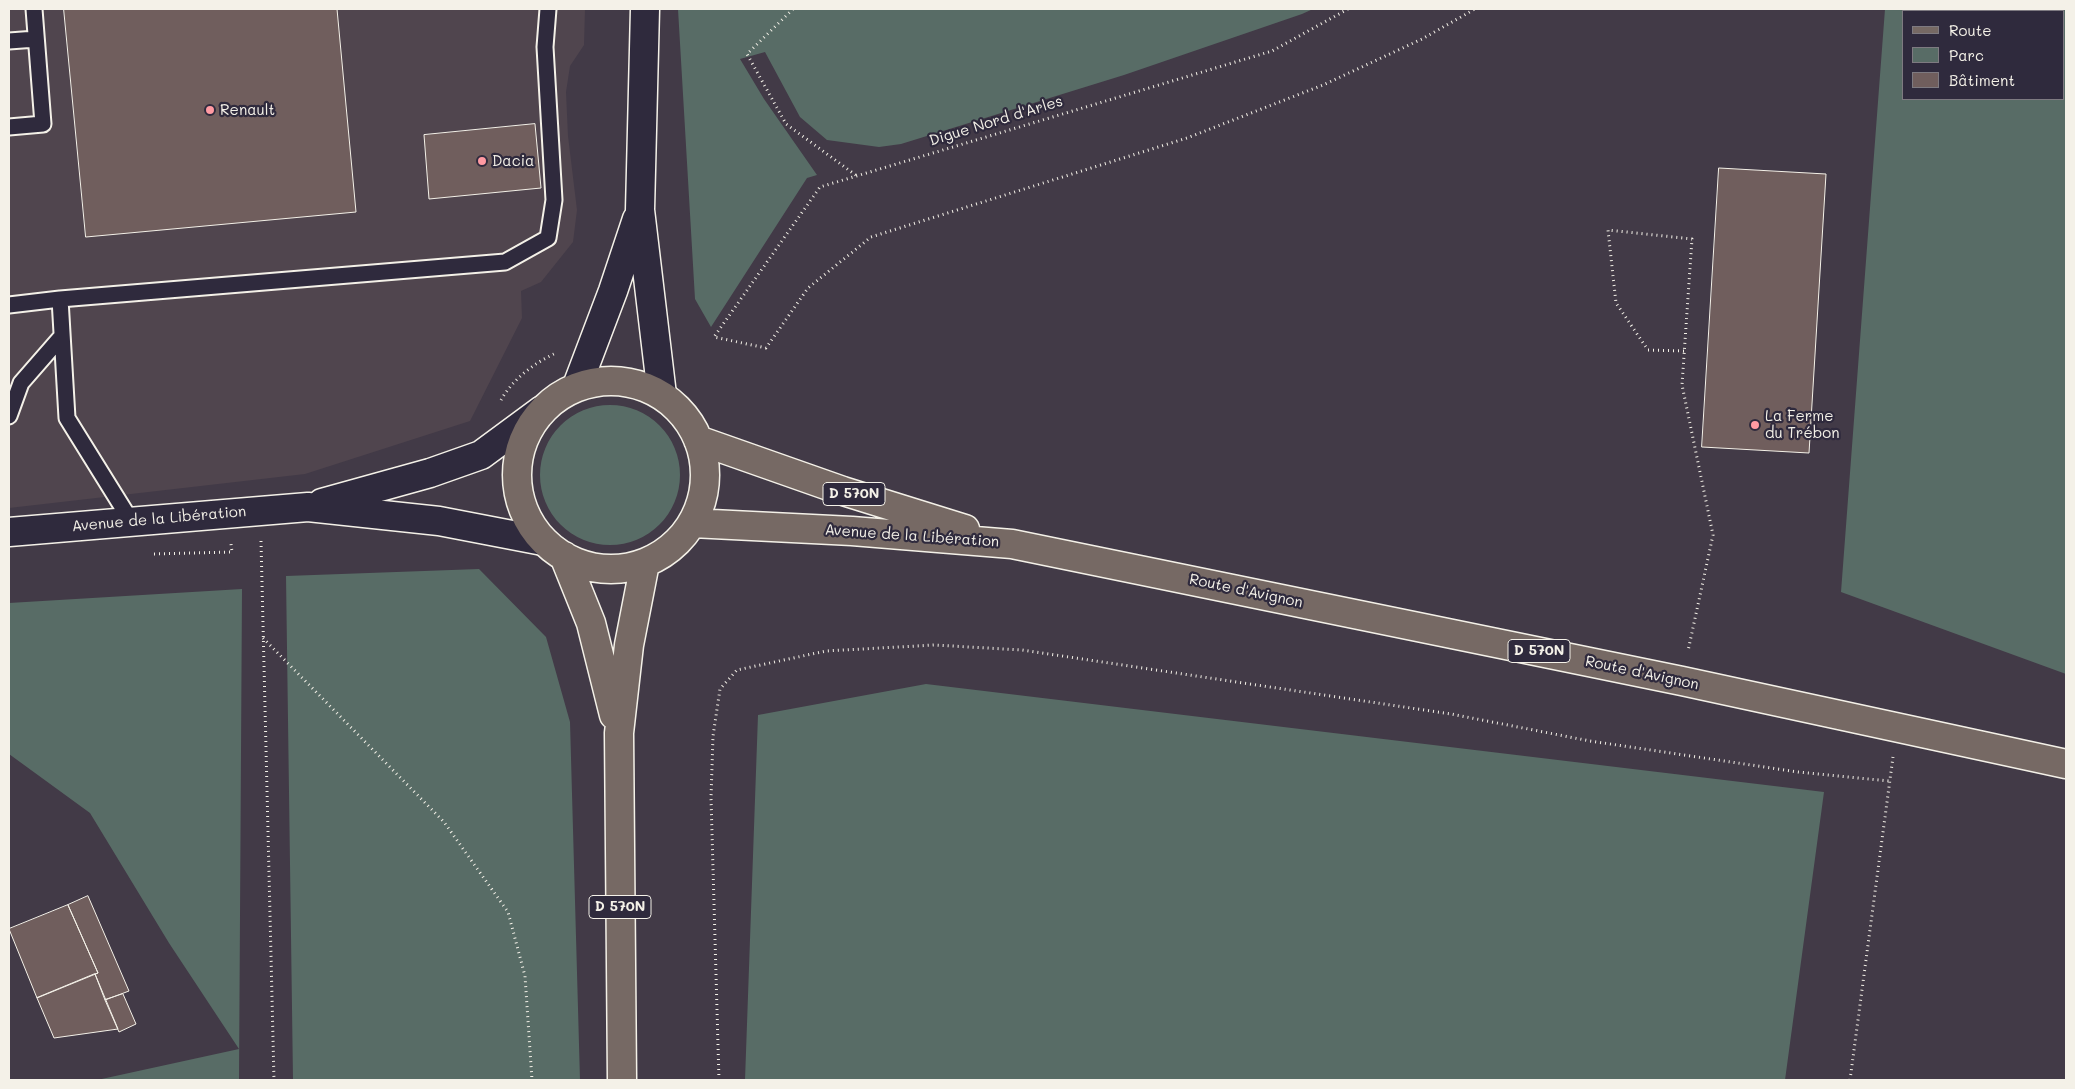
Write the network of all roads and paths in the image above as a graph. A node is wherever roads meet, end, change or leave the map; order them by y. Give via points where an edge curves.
1 (34, 9) edge
2 (548, 9) edge
3 (645, 9) edge
4 (793, 9) edge
5 (1348, 9) edge
6 (1476, 9) edge
7 (36, 39) junction
8 (9, 42) edge
9 (9, 127) edge
10 (857, 176) junction
11 (640, 210) junction
12 (60, 299) junction
13 (9, 305) edge
14 (62, 336) junction
15 (561, 350) dead end
16 (1684, 351) junction
17 (577, 386) junction
18 (662, 395) junction
19 (498, 405) dead end
20 (542, 410) junction
21 (9, 416) edge
22 (698, 440) junction
23 (308, 507) junction
24 (261, 510) junction
25 (131, 521) junction
26 (692, 523) junction
27 (9, 532) edge
28 (1012, 544) junction
29 (553, 549) junction
30 (644, 563) junction
31 (263, 637) junction
32 (1682, 681) junction
33 (1898, 727) junction
34 (618, 733) junction
35 (2066, 764) edge
36 (1890, 781) junction
37 (274, 1080) edge
38 (532, 1080) edge
39 (622, 1080) edge
40 (719, 1080) edge
41 (1850, 1080) edge

1 - 7 lane
2 - 12 lane via 545,47 554,200 548,238 505,262
3 - 11 main road
4 - 10 path via 747,54 786,124
5 - 10 path, Digue Nord d'Arles via 1272,51
6 - 10 path, Digue Nord d'Arles via 1422,39 1323,85 1187,138 870,237 808,288 766,348 714,337 820,187
7 - 8 lane
7 - 9 lane via 43,124
11 - 17 main road
11 - 18 main road
12 - 13 lane
12 - 14 lane
14 - 21 lane via 21,384
14 - 25 lane via 67,418
15 - 19 path via 538,361 507,389
16 - 16 path via 1692,239 1608,230 1616,303 1648,350
16 - 32 path via 1682,385 1713,535
17 - 18 main road via 606,380 636,383
17 - 20 main road
18 - 22 main road via 684,415
20 - 23 main road, Avenue de la Libération via 481,455 430,473
20 - 29 main road via 526,434 517,461 518,490 526,517
22 - 26 main road via 705,468 703,496
22 - 28 main road, Avenue de la Libération / D 570N via 844,491
23 - 24 main road, Avenue de la Libération
23 - 29 main road, Avenue de la Libération via 439,521
24 - 25 main road, Avenue de la Libération
24 - 31 path
25 - 27 main road, Avenue de la Libération
26 - 28 main road, Avenue de la Libération / D 570N
26 - 30 main road via 672,547
28 - 32 main road, Route d'Avignon / D 570N
29 - 30 main road via 587,566 611,569
29 - 34 main road, D 570N via 592,623
30 - 34 main road, D 570N
31 - 37 path
31 - 38 path via 444,822 508,912 525,976
32 - 33 main road, Route d'Avignon / D 570N
33 - 35 main road, Route d'Avignon / D 570N
33 - 36 path
34 - 39 main road, D 570N
36 - 40 path via 1798,772 1599,743 1423,710 1022,650 934,645 826,651 737,670 720,689 713,736 711,798
36 - 41 path

